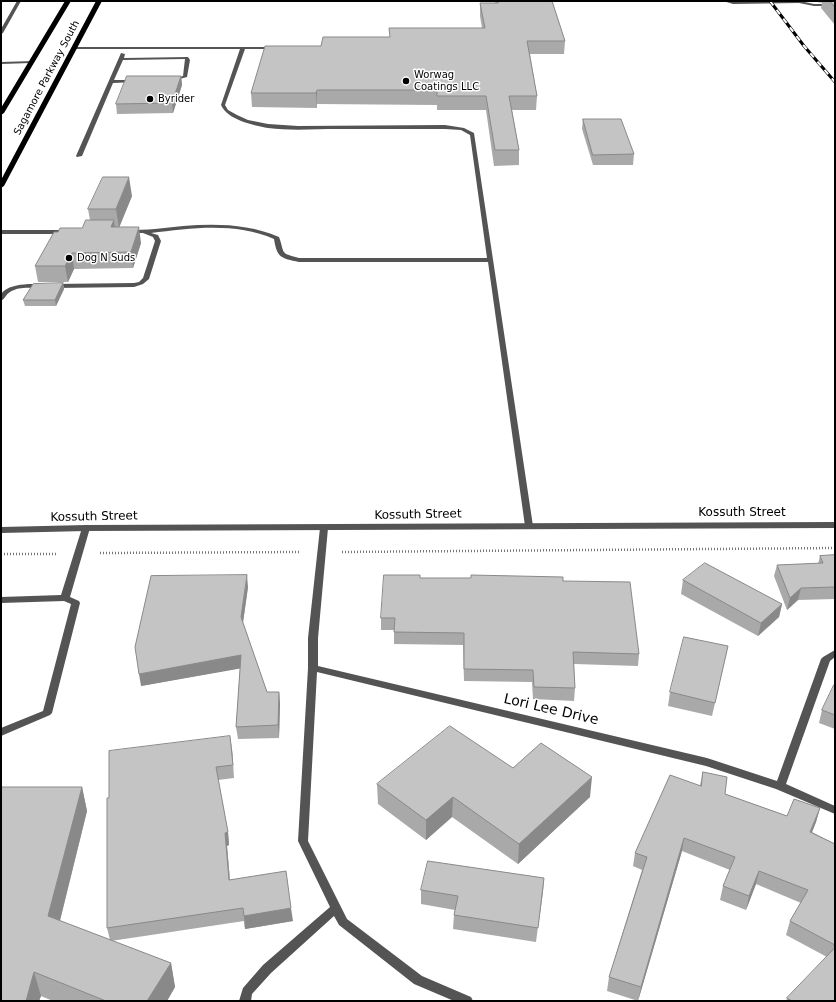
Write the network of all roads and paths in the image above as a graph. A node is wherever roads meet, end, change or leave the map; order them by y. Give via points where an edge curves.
1 (19, 1) edge
2 (68, 1) edge
3 (99, 1) edge
4 (724, 1) edge
5 (835, 5) edge
6 (1, 33) edge
7 (74, 48) junction
8 (126, 48) junction
9 (243, 48) junction
10 (282, 48) edge
11 (121, 59) junction
12 (1, 62) edge
13 (31, 62) junction
14 (170, 80) edge
15 (140, 81) edge
16 (111, 82) junction
17 (1, 113) edge
18 (79, 156) dead end
19 (1, 186) edge
20 (1, 232) edge
21 (69, 232) edge
22 (123, 232) edge
23 (145, 232) junction
24 (490, 260) junction
25 (1, 299) edge
26 (835, 525) edge
27 (529, 526) junction
28 (86, 528) junction
29 (324, 528) junction
30 (1, 530) edge
31 (835, 548) edge
32 (287, 552) dead end
33 (346, 552) dead end
34 (1, 554) edge
35 (78, 554) junction
36 (65, 598) junction
37 (1, 600) edge
38 (835, 654) edge
39 (313, 668) junction
40 (1, 732) edge
41 (780, 786) junction
42 (835, 810) edge
43 (336, 908) junction
44 (245, 1001) edge
45 (467, 1001) edge

1 - 6 street
2 - 13 main road, Sagamore Parkway South
3 - 7 main road, Sagamore Parkway South
4 - 5 street
7 - 8 street
7 - 19 main road, Sagamore Parkway South
8 - 9 street
8 - 11 street
9 - 10 street
9 - 24 street via 223,105 226,111 246,121 268,126 298,128 445,127 462,129 472,134
11 - 14 street via 188,60 184,77
11 - 16 street
12 - 13 street
13 - 17 main road, Sagamore Parkway South
15 - 16 street
16 - 18 street
20 - 21 street
22 - 23 street
23 - 24 street via 176,228 248,229 268,233 277,238 279,251 286,257 299,260
23 - 25 street via 156,236 158,241 146,279 141,283 24,286 5,292
24 - 27 street
26 - 27 street, Kossuth Street
27 - 29 street, Kossuth Street
28 - 29 street, Kossuth Street
28 - 30 street, Kossuth Street
28 - 35 street
29 - 39 street via 313,638
31 - 33 path
32 - 35 path
34 - 35 path
35 - 36 street
36 - 37 street
36 - 40 street via 76,603 46,713
38 - 41 street via 826,659
39 - 41 street, Lori Lee Drive via 707,762
39 - 43 street via 303,841
41 - 42 street, Lori Lee Drive
43 - 44 street via 267,969 247,992
43 - 45 street via 343,922 418,980

